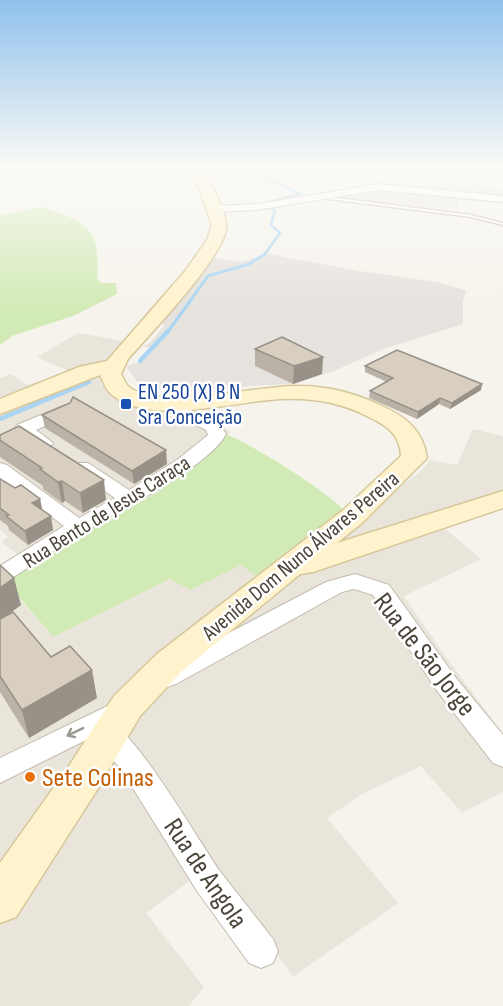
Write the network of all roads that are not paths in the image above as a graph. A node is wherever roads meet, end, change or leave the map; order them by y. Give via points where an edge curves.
1 (216, 215) edge
2 (463, 215) edge
3 (503, 224) edge
4 (112, 370) junction
5 (166, 404) junction
6 (0, 407) edge
7 (65, 410) edge
8 (0, 469) edge
9 (130, 499) junction
10 (503, 499) edge
11 (78, 527) junction
12 (283, 571) junction
13 (0, 576) edge
14 (126, 711) junction
15 (503, 755) edge
16 (0, 771) edge
17 (0, 901) edge
18 (261, 951) dead end

1 - 4 main road via 220,226 212,247
2 - 3 lane
4 - 5 main road, Avenida Dom Nuno Álvares Pereira via 115,386 125,394
4 - 6 main road via 68,379
5 - 9 street, Rua Bento de Jesus Caraça via 207,424 217,434 193,459
5 - 12 main road, Avenida Dom Nuno Álvares Pereira via 273,393 317,393 373,410 399,424 414,442 414,458 389,484
7 - 9 street via 23,429
8 - 11 street
9 - 11 street, Rua Bento de Jesus Caraça
10 - 12 main road
11 - 13 street, Rua Bento de Jesus Caraça
12 - 14 main road, Avenida Dom Nuno Álvares Pereira via 169,663
14 - 15 street, Rua de São Jorge via 334,587 355,581 381,590 447,685
14 -> 16 street, Rua de São Jorge
14 - 17 main road, Avenida Dom Nuno Álvares Pereira
14 - 18 street, Rua de Angola via 131,761 208,880

